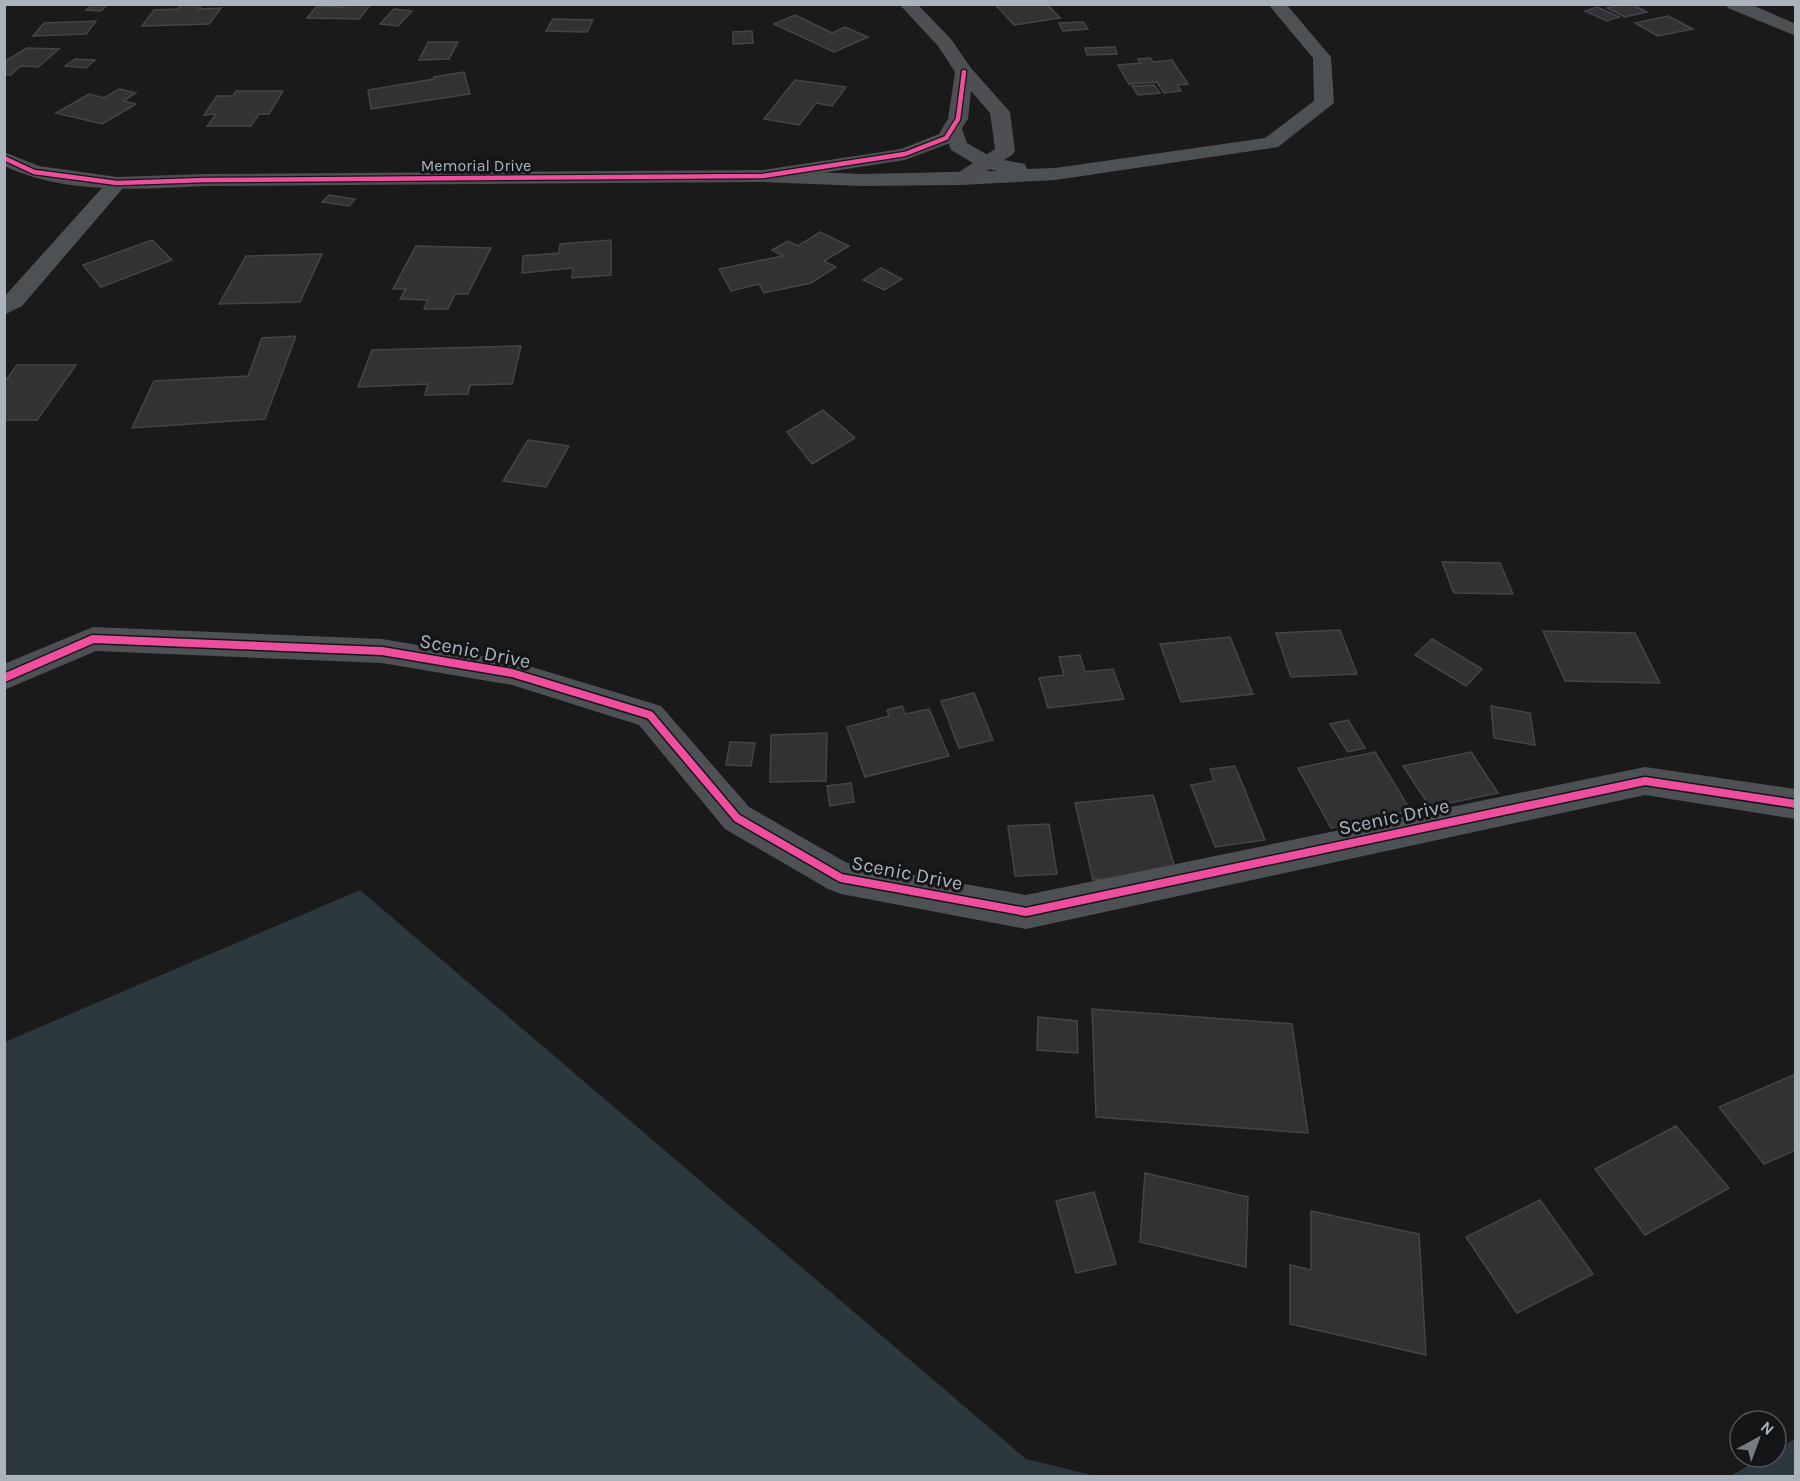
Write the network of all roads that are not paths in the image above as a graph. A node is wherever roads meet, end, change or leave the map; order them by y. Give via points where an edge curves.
1 (907, 4) edge
2 (1276, 4) edge
3 (1734, 4) edge
4 (1796, 31) edge
5 (964, 72) junction
6 (950, 133) junction
7 (1005, 151) junction
8 (4, 158) edge
9 (987, 163) junction
10 (1055, 174) junction
11 (764, 176) junction
12 (961, 179) junction
13 (117, 183) junction
14 (4, 308) edge
15 (4, 678) edge
16 (1796, 804) edge

1 - 5 street via 945,43
2 - 10 street via 1322,57 1324,103 1271,143
3 - 4 street
5 - 6 street via 958,119
5 - 7 street via 1000,111
6 - 9 street via 958,146
6 - 11 street, Memorial Drive via 905,154
7 - 9 street
7 - 10 street
8 - 13 street, Memorial Drive via 34,171
9 - 10 street
9 - 12 street
10 - 12 street
11 - 12 street
11 - 13 street, Memorial Drive
13 - 14 street
15 - 16 street, Scenic Drive via 93,639 382,651 512,673 650,715 737,818 841,878 1026,912 1645,782

